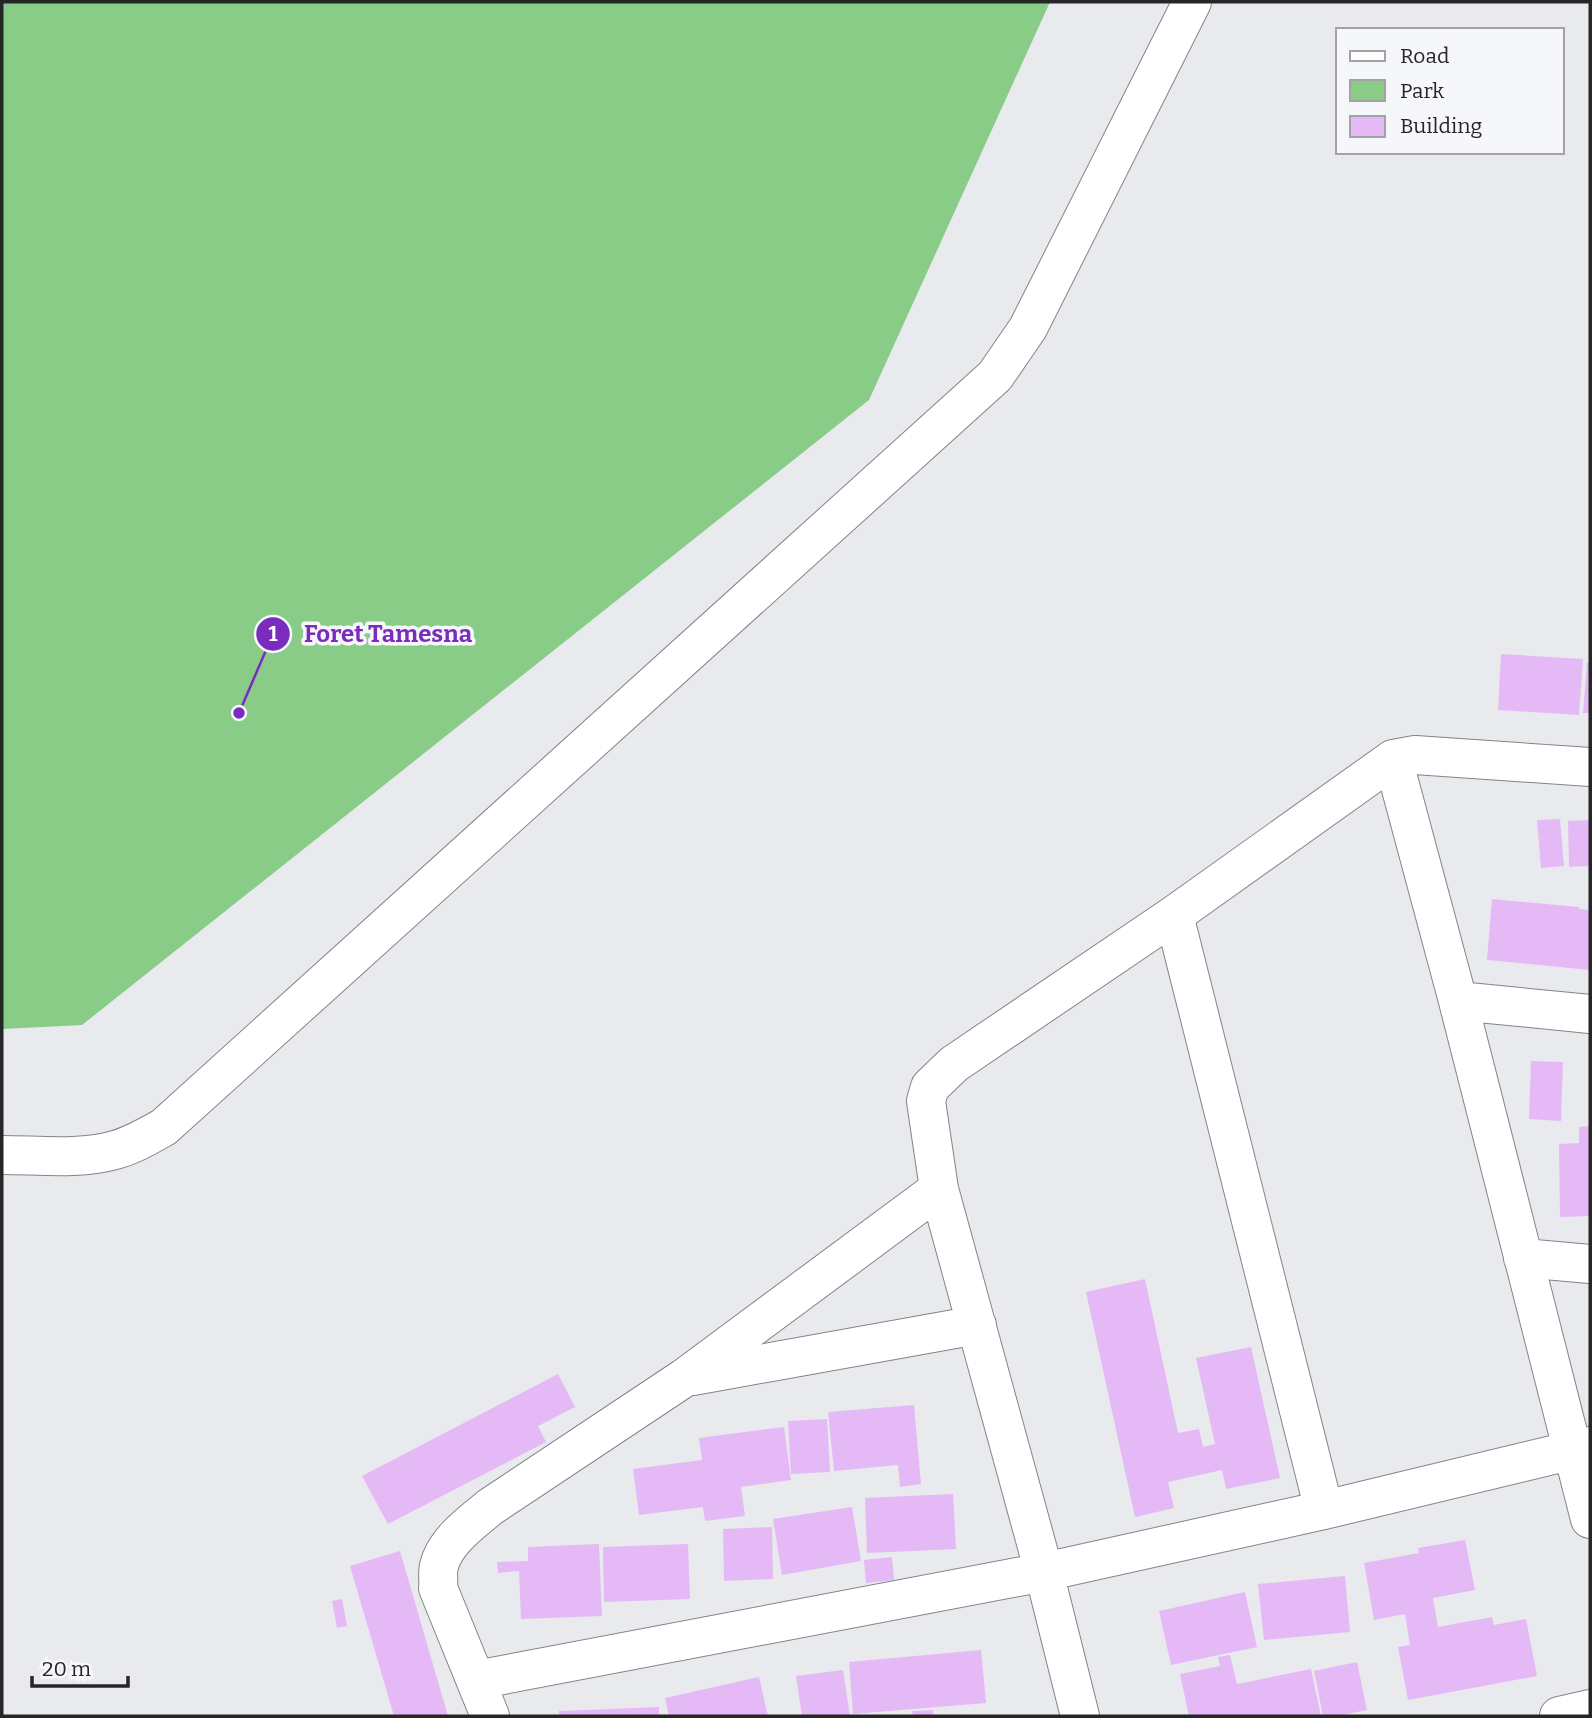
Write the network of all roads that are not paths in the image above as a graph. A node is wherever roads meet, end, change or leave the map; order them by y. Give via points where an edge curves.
1 (1192, 2) edge
2 (1393, 759) junction
3 (1590, 767) edge
4 (1174, 915) junction
5 (1458, 1002) junction
6 (1590, 1014) edge
7 (2, 1155) edge
8 (939, 1189) junction
9 (1523, 1258) junction
10 (1590, 1264) edge
11 (977, 1325) junction
12 (684, 1378) junction
13 (1582, 1449) edge
14 (1324, 1510) junction
15 (1590, 1519) edge
16 (1044, 1572) junction
17 (476, 1680) junction
18 (1590, 1709) edge
19 (490, 1716) edge
20 (1080, 1716) edge
21 (1559, 1716) edge

1 - 7 street via 1028,328 995,376 164,1127 113,1150 80,1155
2 - 3 street via 1415,755
2 - 4 street
2 - 5 street
4 - 8 street via 954,1064 930,1087 927,1118
4 - 14 street
5 - 6 street
5 - 9 street
8 - 11 street
8 - 12 street
9 - 10 street
9 - 13 street
11 - 12 street
11 - 16 street
12 - 17 street via 490,1507 447,1548 439,1566 439,1588
13 - 14 street
13 - 15 street
14 - 16 street
16 - 17 street
16 - 20 street
17 - 19 street
18 - 21 street

